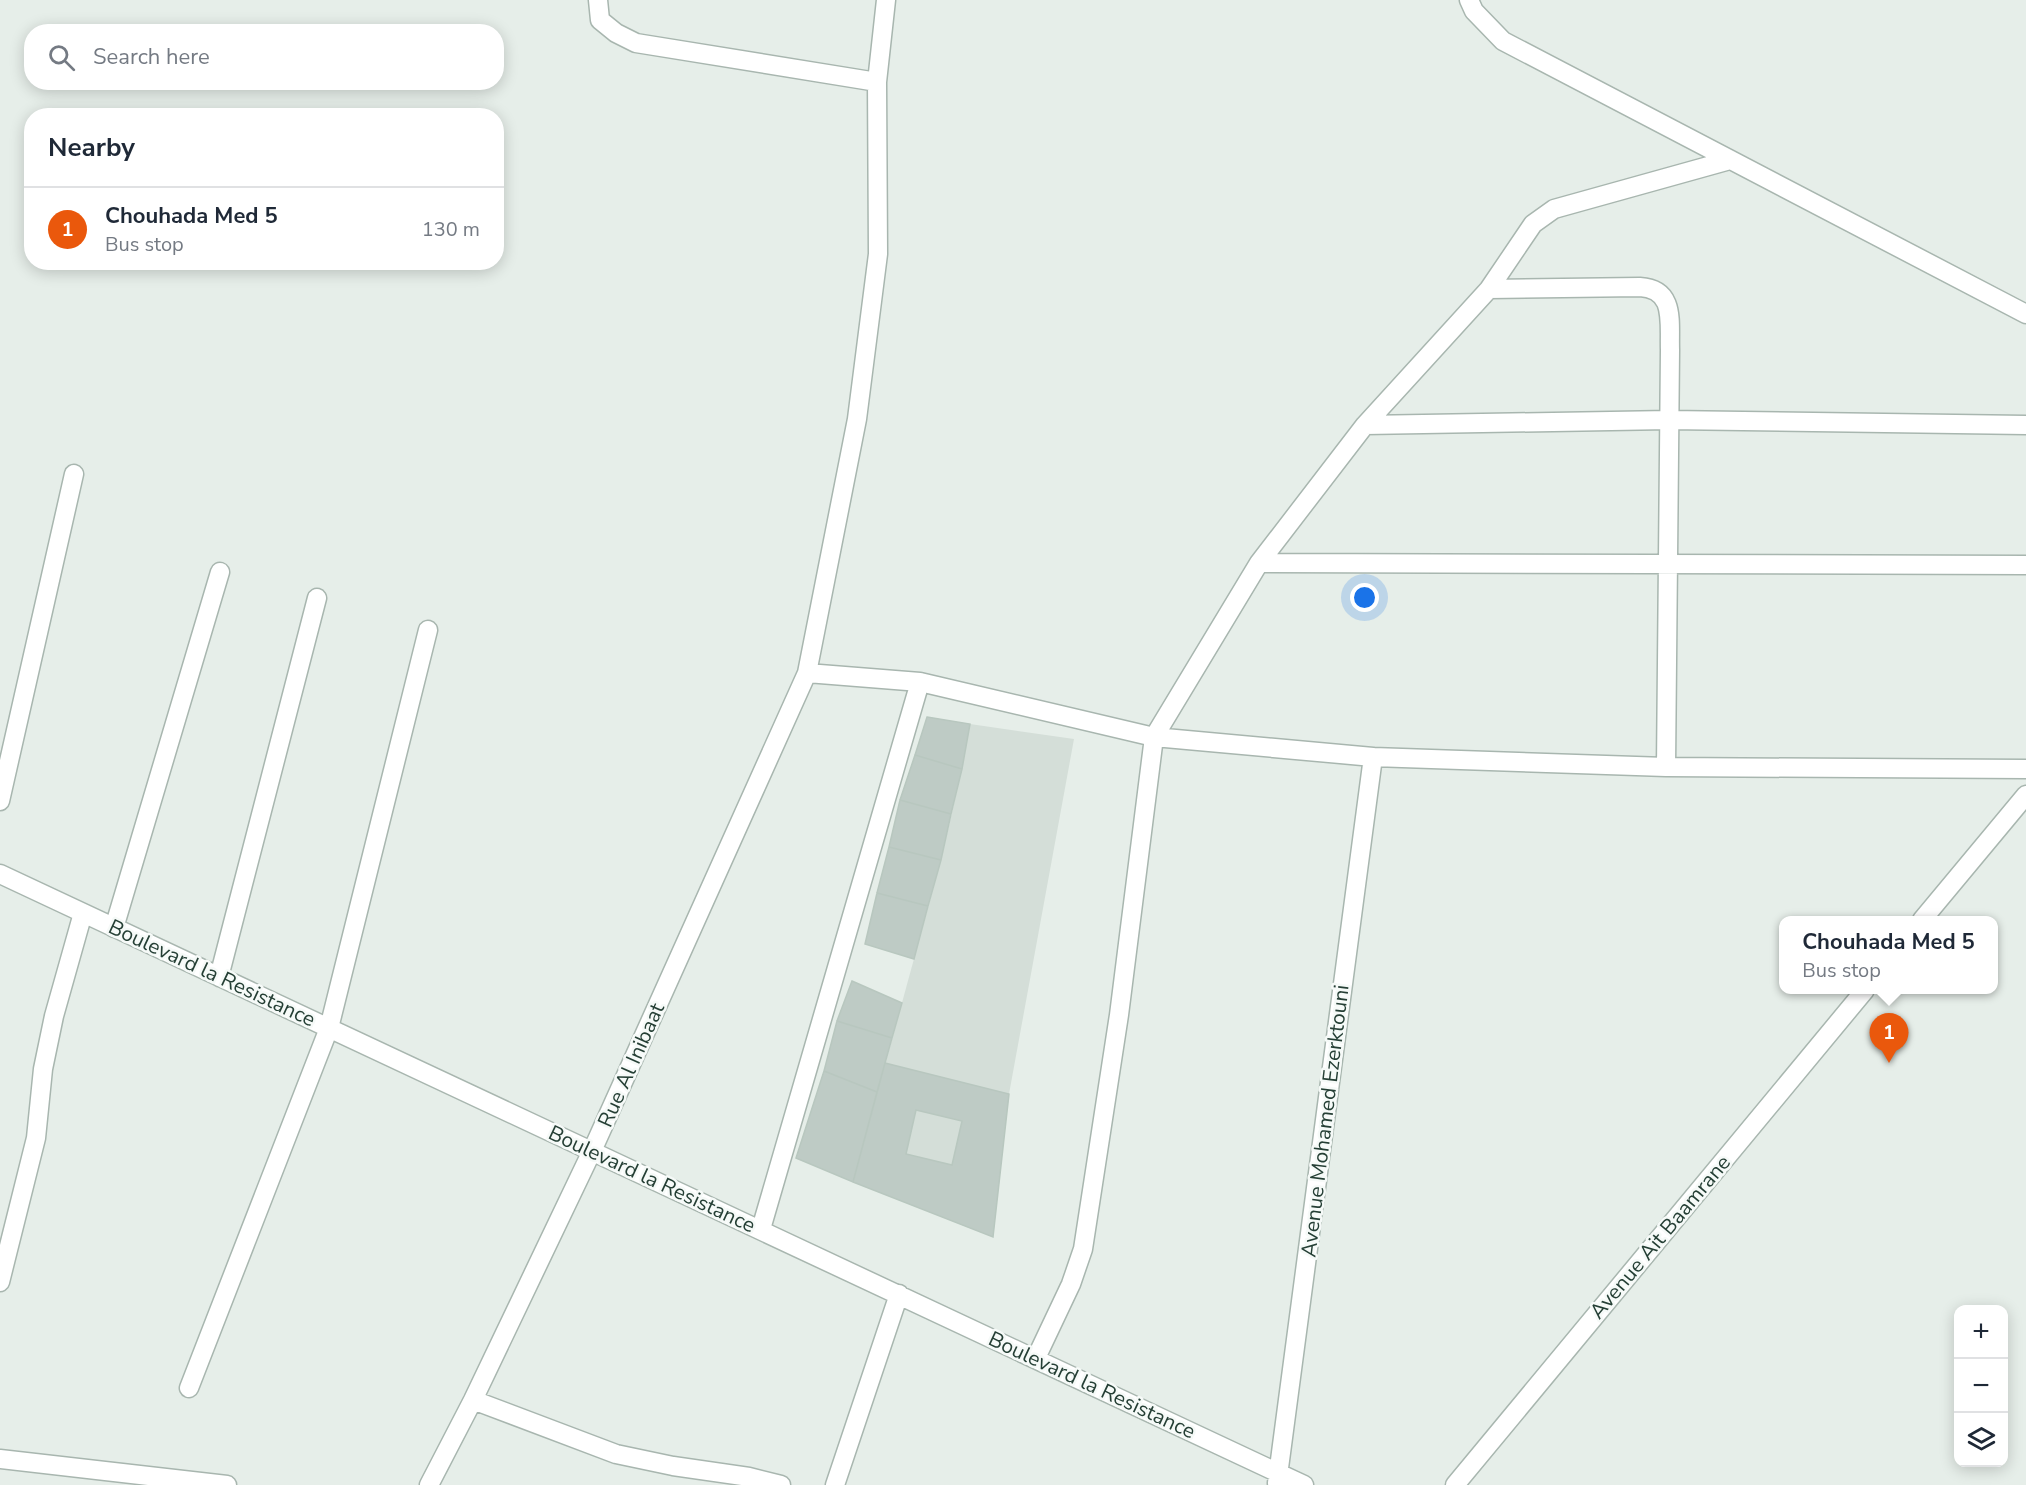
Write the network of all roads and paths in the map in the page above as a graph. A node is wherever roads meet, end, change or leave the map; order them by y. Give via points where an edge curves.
1 (598, 0) edge
2 (886, 0) edge
3 (1469, 0) edge
4 (877, 82) junction
5 (1730, 160) junction
6 (1489, 289) junction
7 (2026, 314) edge
8 (1669, 420) junction
9 (1365, 425) junction
10 (2026, 425) edge
11 (74, 474) dead end
12 (1258, 563) junction
13 (1668, 563) junction
14 (2026, 565) edge
15 (220, 572) dead end
16 (317, 598) dead end
17 (428, 630) dead end
18 (807, 673) junction
19 (920, 682) junction
20 (1154, 737) junction
21 (1373, 757) junction
22 (1666, 767) junction
23 (2026, 769) edge
24 (2026, 795) edge
25 (0, 801) edge
26 (0, 874) edge
27 (82, 912) junction
28 (1926, 916) edge
29 (114, 928) junction
30 (219, 977) junction
31 (1862, 994) edge
32 (329, 1028) junction
33 (592, 1151) junction
34 (761, 1229) junction
35 (0, 1282) edge
36 (899, 1294) junction
37 (1036, 1358) junction
38 (189, 1388) dead end
39 (472, 1400) junction
40 (0, 1458) edge
41 (1278, 1479) edge
42 (227, 1485) edge
43 (429, 1485) edge
44 (781, 1485) edge
45 (835, 1485) edge
46 (1304, 1485) edge
47 (1455, 1485) edge

1 - 4 street via 600,20 636,43
2 - 4 street, Rue Al Inibaat
3 - 5 street via 1474,11 1503,42
4 - 18 street, Rue Al Inibaat via 878,254 857,419
5 - 6 street via 1554,208 1533,224
5 - 7 street
6 - 8 street via 1640,286 1658,290 1669,309
6 - 9 street
8 - 9 street
8 - 10 street
8 - 13 street
9 - 12 street
11 - 25 street
12 - 13 street
12 - 20 street
13 - 14 street
13 - 22 street
15 - 29 street
16 - 30 street
17 - 32 street
18 - 19 street
18 - 33 street, Rue Al Inibaat
19 - 20 street
19 - 34 street
20 - 21 street
20 - 37 street via 1119,1015 1083,1250
21 - 22 street
21 - 41 street, Avenue Mohamed Ezerktouni
22 - 23 street
24 - 28 street
26 - 27 street, Boulevard la Resistance
27 - 29 street, Boulevard la Resistance
27 - 35 street via 54,1016 43,1069 36,1138
29 - 30 street, Boulevard la Resistance
30 - 32 street, Boulevard la Resistance
31 - 47 street, Avenue Ait Baamrane
32 - 33 street, Boulevard la Resistance
32 - 38 street
33 - 34 street, Boulevard la Resistance
33 - 39 street, Rue Al Inibaat
34 - 36 street, Boulevard la Resistance
36 - 37 street, Boulevard la Resistance
36 - 45 street
37 - 41 street, Boulevard la Resistance
39 - 43 street, Rue Al Inibaat
39 - 44 street via 616,1454
40 - 42 street
41 - 46 street, Boulevard la Resistance

